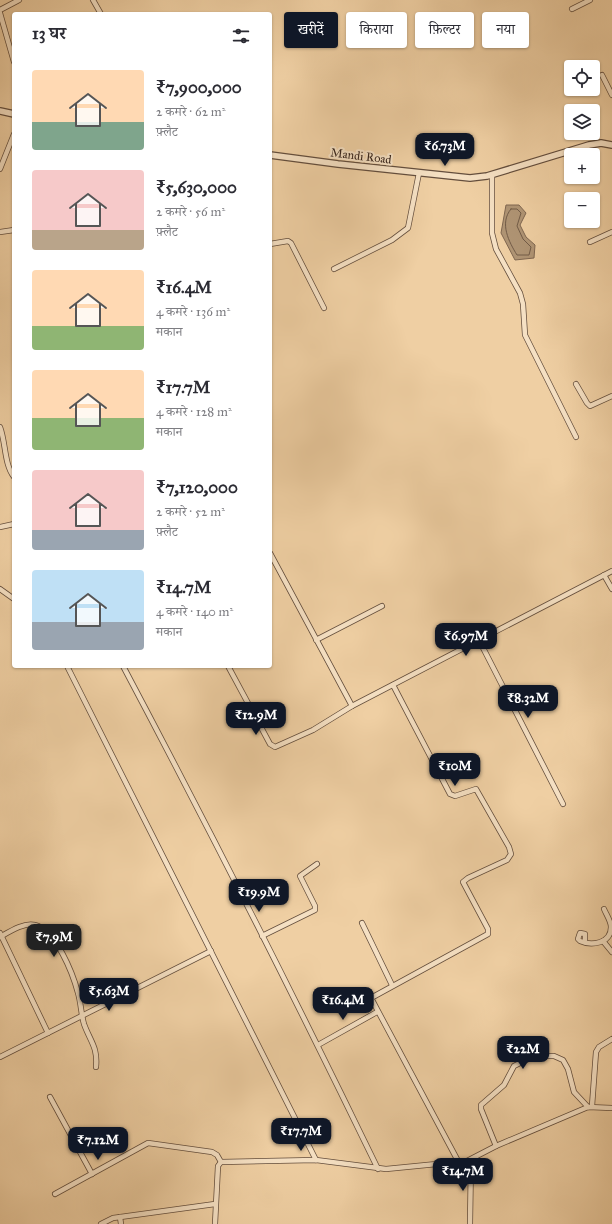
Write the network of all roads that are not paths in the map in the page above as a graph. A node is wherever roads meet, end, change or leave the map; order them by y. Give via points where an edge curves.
1 (19, 0) edge
2 (93, 0) edge
3 (590, 0) edge
4 (572, 9) dead end
5 (0, 10) edge
6 (100, 12) edge
7 (0, 13) edge
8 (12, 55) edge
9 (602, 75) dead end
10 (612, 95) edge
11 (0, 111) edge
12 (12, 114) edge
13 (12, 139) edge
14 (612, 145) edge
15 (272, 155) edge
16 (0, 169) edge
17 (419, 173) junction
18 (492, 175) junction
19 (12, 230) edge
20 (0, 232) edge
21 (612, 232) edge
22 (590, 242) dead end
23 (272, 244) edge
24 (334, 269) dead end
25 (324, 308) dead end
26 (576, 384) dead end
27 (612, 396) edge
28 (0, 427) edge
29 (576, 437) dead end
30 (12, 474) edge
31 (12, 524) edge
32 (0, 527) edge
33 (272, 557) edge
34 (612, 571) edge
35 (604, 575) junction
36 (0, 589) edge
37 (612, 589) edge
38 (12, 598) edge
39 (382, 606) dead end
40 (316, 640) junction
41 (479, 640) junction
42 (68, 668) edge
43 (123, 668) edge
44 (229, 668) edge
45 (393, 686) junction
46 (352, 706) junction
47 (563, 804) dead end
48 (317, 864) dead end
49 (604, 909) dead end
50 (362, 923) dead end
51 (0, 935) edge
52 (262, 936) junction
53 (603, 941) junction
54 (585, 942) dead end
55 (211, 951) junction
56 (612, 952) edge
57 (392, 985) junction
58 (377, 1012) junction
59 (82, 1016) junction
60 (48, 1033) junction
61 (612, 1039) edge
62 (318, 1046) junction
63 (0, 1057) edge
64 (96, 1067) dead end
65 (50, 1097) dead end
66 (590, 1106) junction
67 (612, 1108) edge
68 (496, 1146) junction
69 (316, 1160) junction
70 (471, 1160) junction
71 (458, 1161) junction
72 (221, 1162) junction
73 (378, 1169) junction
74 (92, 1174) junction
75 (55, 1194) dead end
76 (215, 1204) junction
77 (120, 1217) junction
78 (101, 1224) edge
79 (121, 1224) edge
80 (215, 1224) edge
81 (470, 1224) edge

1 - 5 street
2 - 6 street
3 - 4 street
7 - 8 street
9 - 10 street
11 - 12 street
13 - 16 street
14 - 18 street, Mandi Road via 601,143 573,149
15 - 17 street, Mandi Road
17 - 18 street, Mandi Road via 470,178
17 - 24 street via 408,228 392,240
18 - 29 street via 492,234 496,249 520,293 525,335
19 - 20 street
21 - 22 street
23 - 25 street via 288,241 291,243
26 - 27 street via 590,406
28 - 30 street
31 - 32 street
33 - 40 street
34 - 35 street
35 - 37 street
35 - 41 street
36 - 38 street
39 - 40 street
40 - 46 street
41 - 45 street
41 - 47 street
42 - 55 street
43 - 52 street
44 - 46 street via 274,747 312,730
45 - 46 street
45 - 57 street via 450,794 455,796 476,788 511,854 507,860 463,882 489,933
48 - 52 street via 300,876 315,910
49 - 53 street via 611,927
50 - 57 street
51 - 59 street via 29,924 47,933 74,980
51 - 60 street
52 - 62 street
53 - 54 street via 593,944
53 - 56 street
55 - 59 street
55 - 69 street
57 - 58 street via 371,997
58 - 62 street
58 - 71 street
59 - 60 street
59 - 64 street via 96,1048
60 - 63 street
61 - 66 street via 596,1052
62 - 73 street
65 - 74 street
66 - 67 street
66 - 68 street
66 - 68 street via 574,1092 563,1060 554,1056 530,1058 514,1066 504,1085 481,1105
68 - 70 street
69 - 72 street
69 - 73 street
70 - 71 street
70 - 81 street
71 - 73 street
72 - 74 street via 212,1152 148,1143
72 - 76 street via 218,1166
74 - 75 street
76 - 77 street
76 - 80 street
77 - 78 street
77 - 79 street

